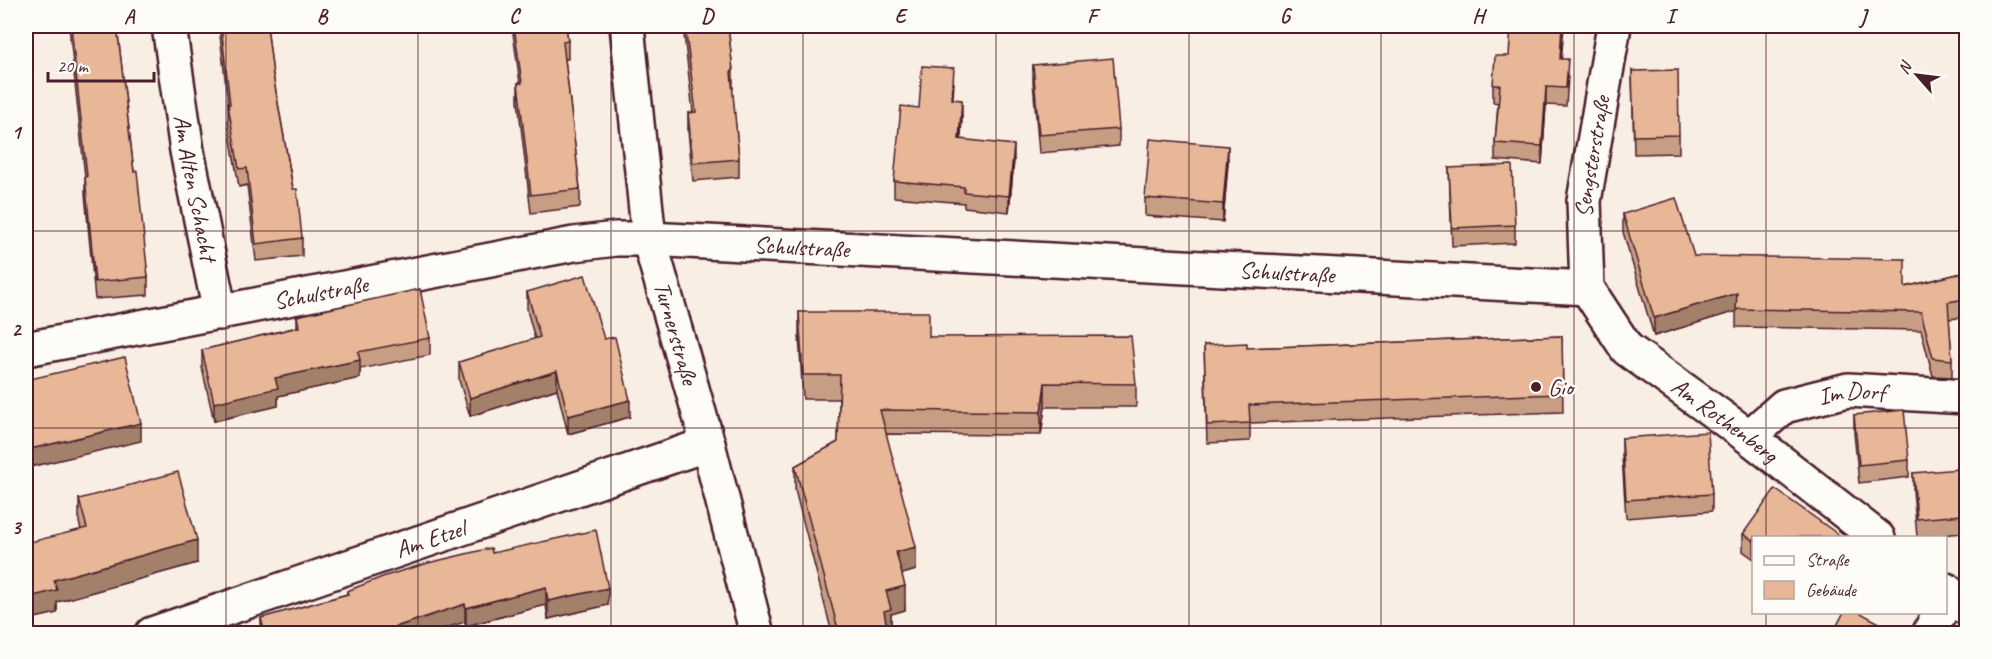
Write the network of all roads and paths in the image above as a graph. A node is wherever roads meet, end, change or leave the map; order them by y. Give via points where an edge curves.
1 (169, 26) edge
2 (627, 26) edge
3 (1614, 26) edge
4 (649, 239) junction
5 (1587, 288) junction
6 (220, 313) junction
7 (26, 349) edge
8 (1966, 397) edge
9 (1749, 437) junction
10 (708, 444) junction
11 (1877, 536) edge
12 (1942, 614) edge
13 (152, 633) edge
14 (757, 633) edge
15 (1929, 633) edge

1 - 6 street, Am Alten Schacht via 187,151
2 - 4 street, Turnerstraße
3 - 5 street, Sengsterstraße via 1584,201
4 - 5 street, Schulstraße
4 - 6 street, Schulstraße via 574,244
4 - 10 street, Turnerstraße
5 - 9 street, Am Rothenberg via 1627,349
6 - 7 street, Schulstraße
8 - 9 street, Im Dorf via 1848,390 1785,406
9 - 11 street, Am Rothenberg
10 - 13 street, Am Etzel
10 - 14 street, Turnerstraße
12 - 15 street

